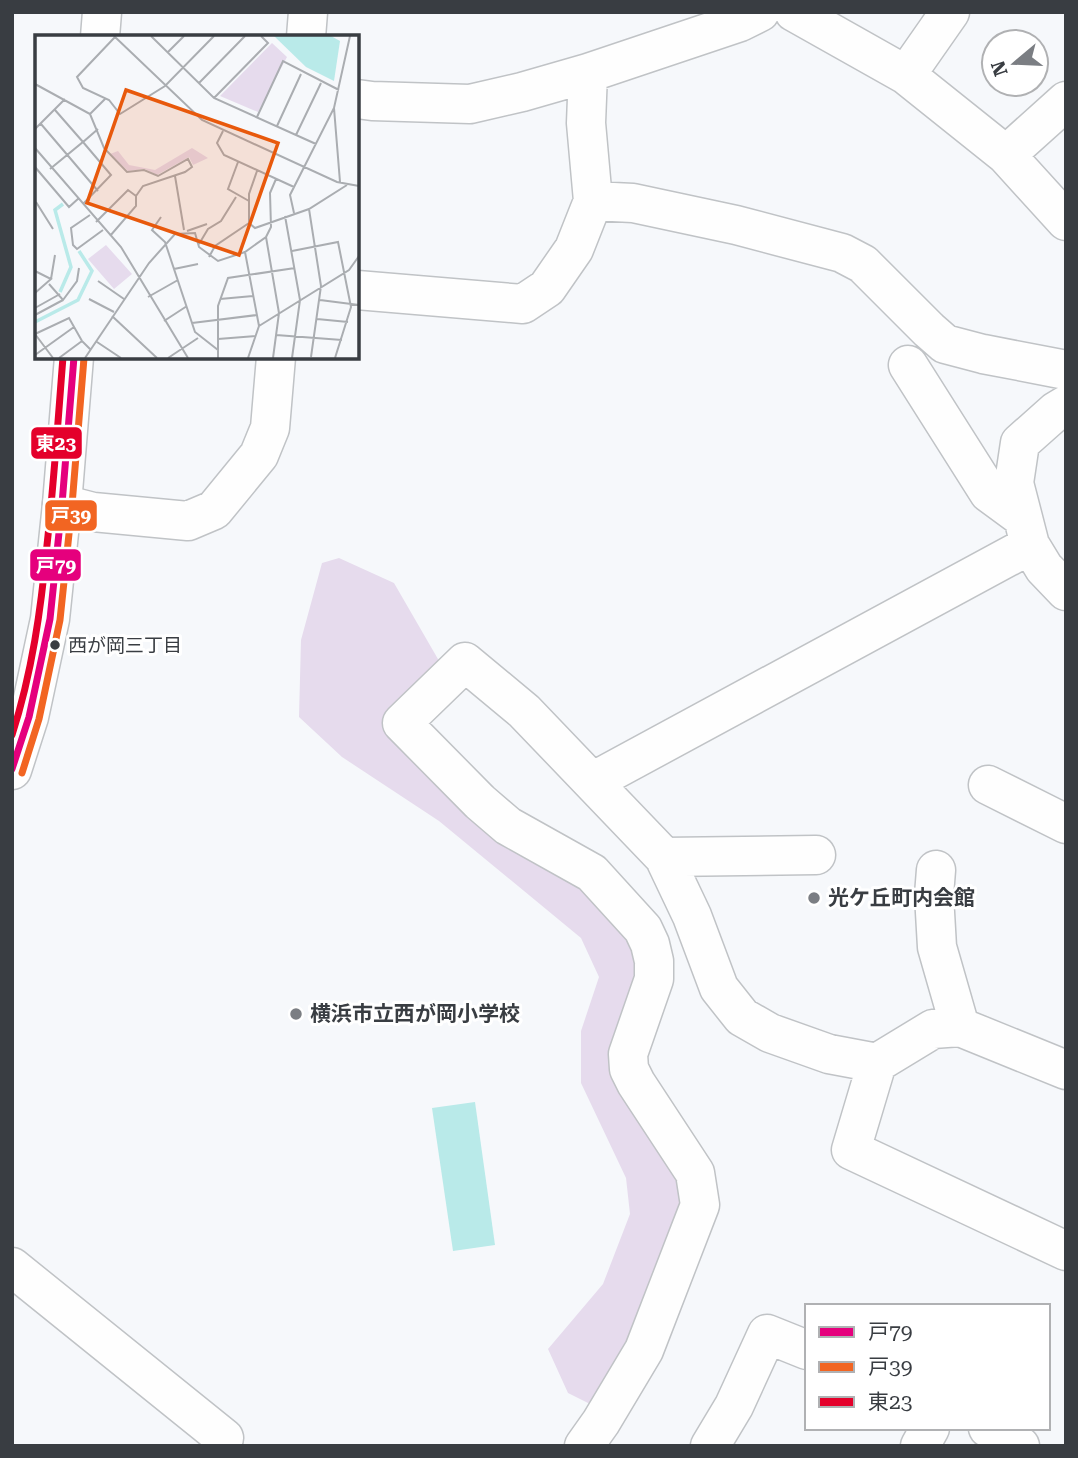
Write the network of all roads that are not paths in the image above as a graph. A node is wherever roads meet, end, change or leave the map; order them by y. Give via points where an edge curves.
1 (102, 12) edge
2 (308, 12) edge
3 (760, 12) edge
4 (794, 12) edge
5 (950, 12) edge
6 (100, 35) edge
7 (306, 35) edge
8 (588, 73) junction
9 (906, 75) junction
10 (359, 99) edge
11 (1066, 102) edge
12 (1006, 155) junction
13 (593, 201) junction
14 (1066, 221) edge
15 (359, 290) edge
16 (74, 359) edge
17 (276, 359) edge
18 (908, 365) dead end
19 (1066, 370) edge
20 (1066, 405) edge
21 (62, 504) junction
22 (1027, 531) junction
23 (1066, 591) edge
24 (12, 770) edge
25 (592, 782) junction
26 (988, 785) dead end
27 (1066, 824) edge
28 (816, 855) dead end
29 (664, 857) junction
30 (936, 870) dead end
31 (960, 1027) junction
32 (877, 1063) junction
33 (1066, 1070) edge
34 (1066, 1251) edge
35 (12, 1268) edge
36 (805, 1349) edge
37 (929, 1430) edge
38 (992, 1430) edge
39 (219, 1446) edge
40 (584, 1446) edge
41 (710, 1446) edge
42 (920, 1446) edge
43 (1020, 1446) edge

1 - 6 street
2 - 7 street
3 - 8 street
4 - 9 street
5 - 9 street
8 - 10 street via 470,104
8 - 13 street via 586,122
9 - 12 street
11 - 12 street
12 - 14 street
13 - 15 street via 574,249 561,268 547,288 523,303
13 - 19 street via 634,203 842,253 863,264 945,344
16 - 21 street
17 - 21 street via 270,428 259,455 214,510 188,521 93,512
18 - 22 street via 989,493
20 - 22 street via 1020,443 1014,483
21 - 24 street via 50,619 29,717
22 - 23 street via 1044,568
22 - 25 street
25 - 29 street
25 - 40 street via 524,711 465,662 402,723 508,826 592,873 643,929 650,944 654,978 628,1054 629,1069 695,1173 700,1205 644,1350
26 - 27 street
28 - 29 street
29 - 32 street via 719,988 742,1017 770,1033 829,1054
30 - 31 street via 937,947
31 - 32 street via 933,1029
31 - 33 street
32 - 34 street via 851,1150
35 - 39 street via 225,1438
36 - 41 street via 767,1334
37 - 42 street
38 - 43 street

